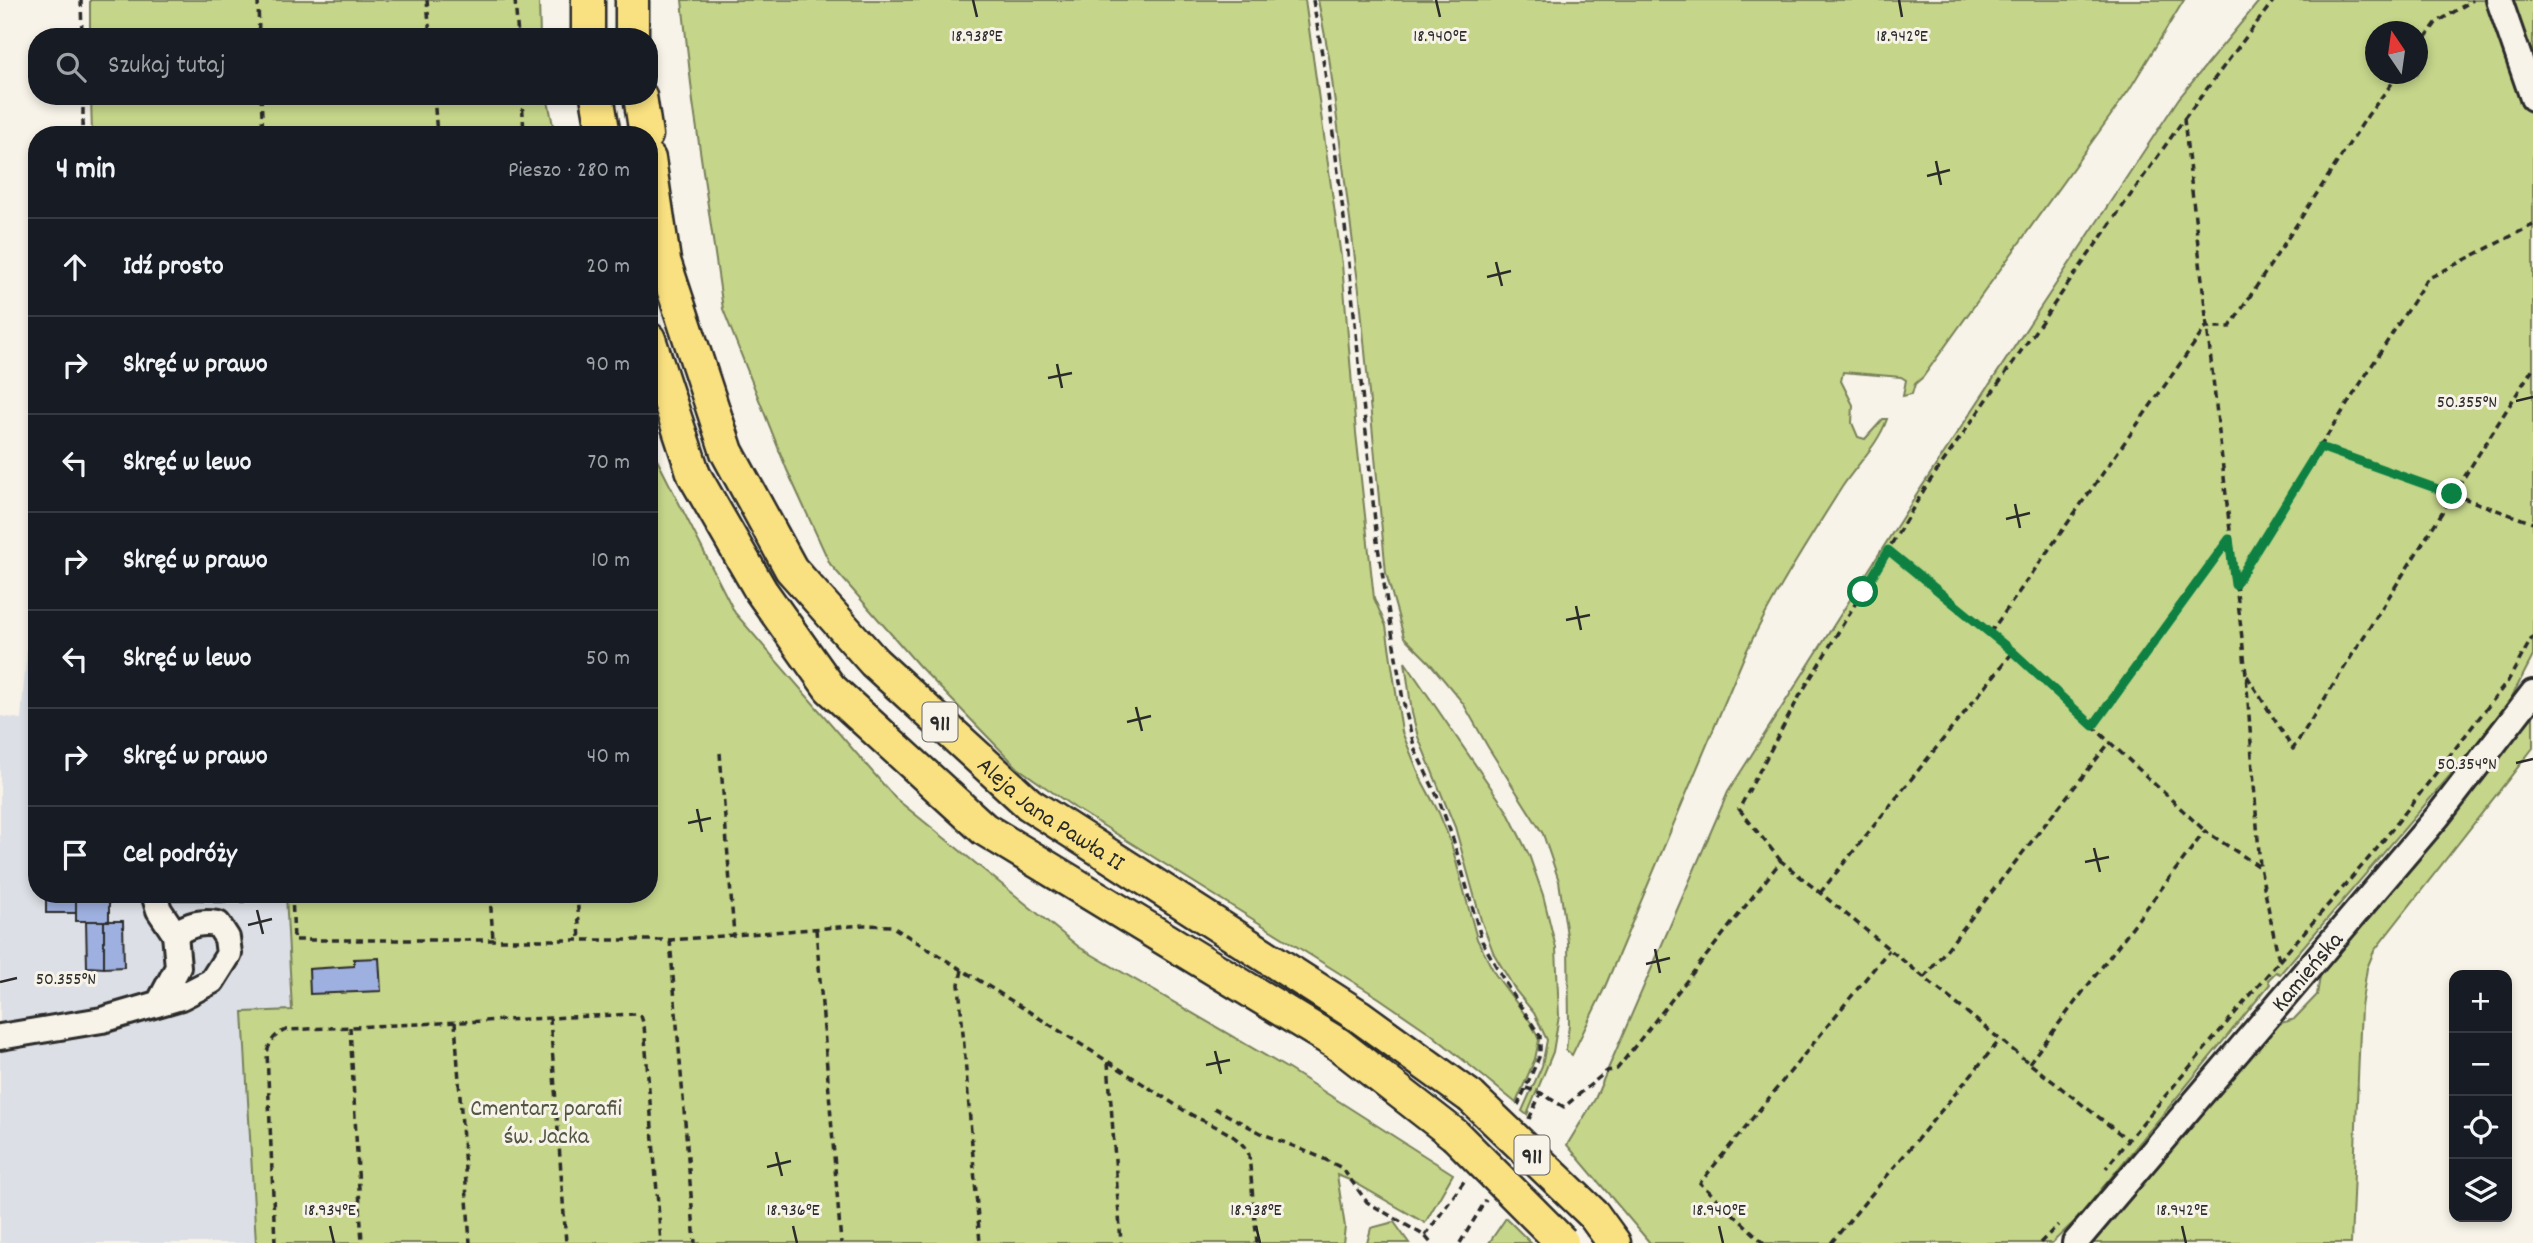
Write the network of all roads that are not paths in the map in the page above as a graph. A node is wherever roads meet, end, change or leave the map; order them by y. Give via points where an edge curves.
1 (588, 0) edge
2 (632, 0) edge
3 (2499, 0) edge
4 (588, 28) edge
5 (632, 28) edge
6 (2533, 98) edge
7 (599, 105) edge
8 (641, 105) edge
9 (602, 126) edge
10 (645, 126) edge
11 (658, 220) edge
12 (658, 366) edge
13 (2533, 693) edge
14 (157, 903) edge
15 (175, 934) junction
16 (159, 1003) junction
17 (0, 1037) edge
18 (2066, 1234) edge
19 (1562, 1242) edge
20 (1614, 1243) edge

1 - 4 main road
2 - 5 main road
3 - 6 street
7 - 9 main road
8 - 10 main road
11 - 20 main road, Aleja Jana Pawła II / 911, bridge via 664,261 727,453 791,569 874,662 1029,804 1359,1016 1471,1097 1593,1214
12 - 19 main road, Aleja Jana Pawła II / 911, bridge via 694,475 761,592 830,688 984,829 1338,1044 1455,1135
13 - 18 street, Kamieńska via 2438,816
14 - 15 street
15 - 16 street via 178,967
15 - 16 street via 204,921 218,925 228,938 229,954 212,981
16 - 17 street via 102,1020

